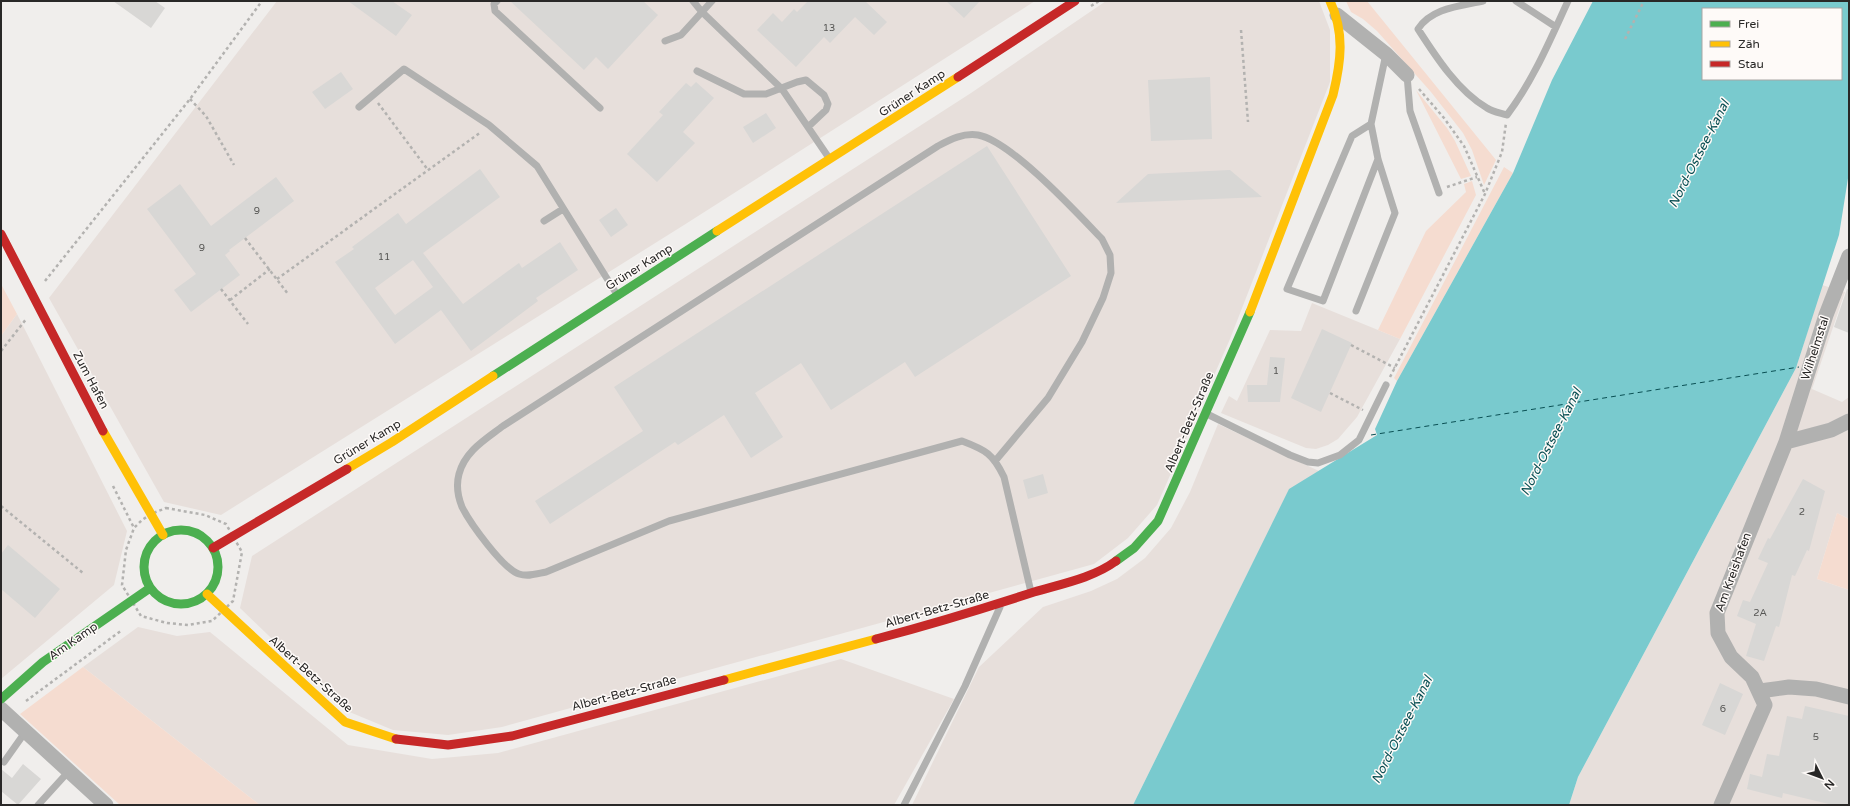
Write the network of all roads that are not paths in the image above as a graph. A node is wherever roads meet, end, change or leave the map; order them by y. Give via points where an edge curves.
1 (497, 1) edge
2 (694, 1) edge
3 (712, 1) edge
4 (1075, 1) edge
5 (1330, 1) edge
6 (1483, 1) edge
7 (1516, 1) edge
8 (1568, 1) edge
9 (702, 12) junction
10 (1337, 15) junction
11 (1556, 27) junction
12 (665, 41) dead end
13 (1386, 54) junction
14 (697, 71) dead end
15 (1407, 75) joint
16 (782, 89) junction
17 (359, 107) dead end
18 (600, 108) dead end
19 (1371, 124) junction
20 (808, 127) junction
21 (1378, 159) junction
22 (830, 160) junction
23 (1439, 191) road end
24 (563, 209) junction
25 (544, 221) dead end
26 (1, 234) edge
27 (1849, 256) edge
28 (617, 295) junction
29 (1356, 311) dead end
30 (1386, 385) road end
31 (1206, 413) junction
32 (1849, 421) edge
33 (1786, 442) junction
34 (996, 460) junction
35 (163, 535) junction
36 (213, 548) junction
37 (150, 588) junction
38 (207, 594) junction
39 (1031, 594) junction
40 (1002, 603) junction
41 (1760, 691) junction
42 (1849, 697) edge
43 (1, 699) edge
44 (5, 712) edge
45 (26, 731) junction
46 (4, 762) dead end
47 (69, 771) junction
48 (904, 804) edge
49 (38, 805) edge
50 (106, 805) edge
51 (1721, 805) edge

1 - 18 lane via 494,4 495,11
2 - 9 lane
3 - 9 lane
4 - 22 street, Grüner Kamp
5 - 10 street, Albert-Betz-Straße
6 - 11 lane via 1435,13 1422,22 1418,29 1434,55 1464,90 1487,109 1507,115 1518,101
7 - 11 lane
8 - 11 lane
9 - 12 lane via 681,35
9 - 16 lane
10 - 13 street
10 - 31 street, Albert-Betz-Straße via 1341,62 1333,95 1249,315
13 - 15 street
13 - 19 lane
14 - 16 lane via 744,94 766,94
15 - 23 lane via 1410,111
16 - 20 lane
16 - 20 lane via 806,80 827,99 826,110
17 - 24 lane via 404,69 489,125 537,166
19 - 21 lane
19 - 21 lane via 1352,136 1287,289 1323,301
20 - 22 lane
21 - 29 lane via 1395,213
22 - 28 street, Grüner Kamp
24 - 25 lane
24 - 28 lane
26 - 35 street, Zum Hafen via 111,445
27 - 33 street, Wilhelmstal via 1826,315
28 - 36 street, Grüner Kamp via 392,442
30 - 31 lane via 1359,440 1340,455 1318,463 1290,455
31 - 39 street, Albert-Betz-Straße via 1158,521 1134,548 1109,566
32 - 33 street via 1831,430
33 - 41 street, Am Kreishafen via 1717,613 1718,633 1731,657 1752,677
34 - 34 lane via 980,448 962,441 935,447 669,521 546,572 530,576 518,574 504,565 462,508 457,492 464,461 472,450 503,426 938,146 965,135 978,135 995,140 1015,155 1102,239 1110,255 1111,273 1104,298 1082,342 1048,398
34 - 39 lane via 1004,477
35 - 36 street via 184,530 198,534
35 - 37 street via 153,542 144,564
36 - 38 street via 218,562 217,575
37 - 38 street via 164,600 182,605 194,602
37 - 43 street, Am Kamp via 43,662
38 - 40 street, Albert-Betz-Straße via 345,722 397,739 448,746 512,736
39 - 40 street, Albert-Betz-Straße
40 - 48 lane via 965,686
41 - 42 street via 1790,687 1816,689
41 - 51 street, Am Kreishafen via 1765,705
44 - 45 street
45 - 46 lane
45 - 47 street
47 - 49 lane
47 - 50 street

